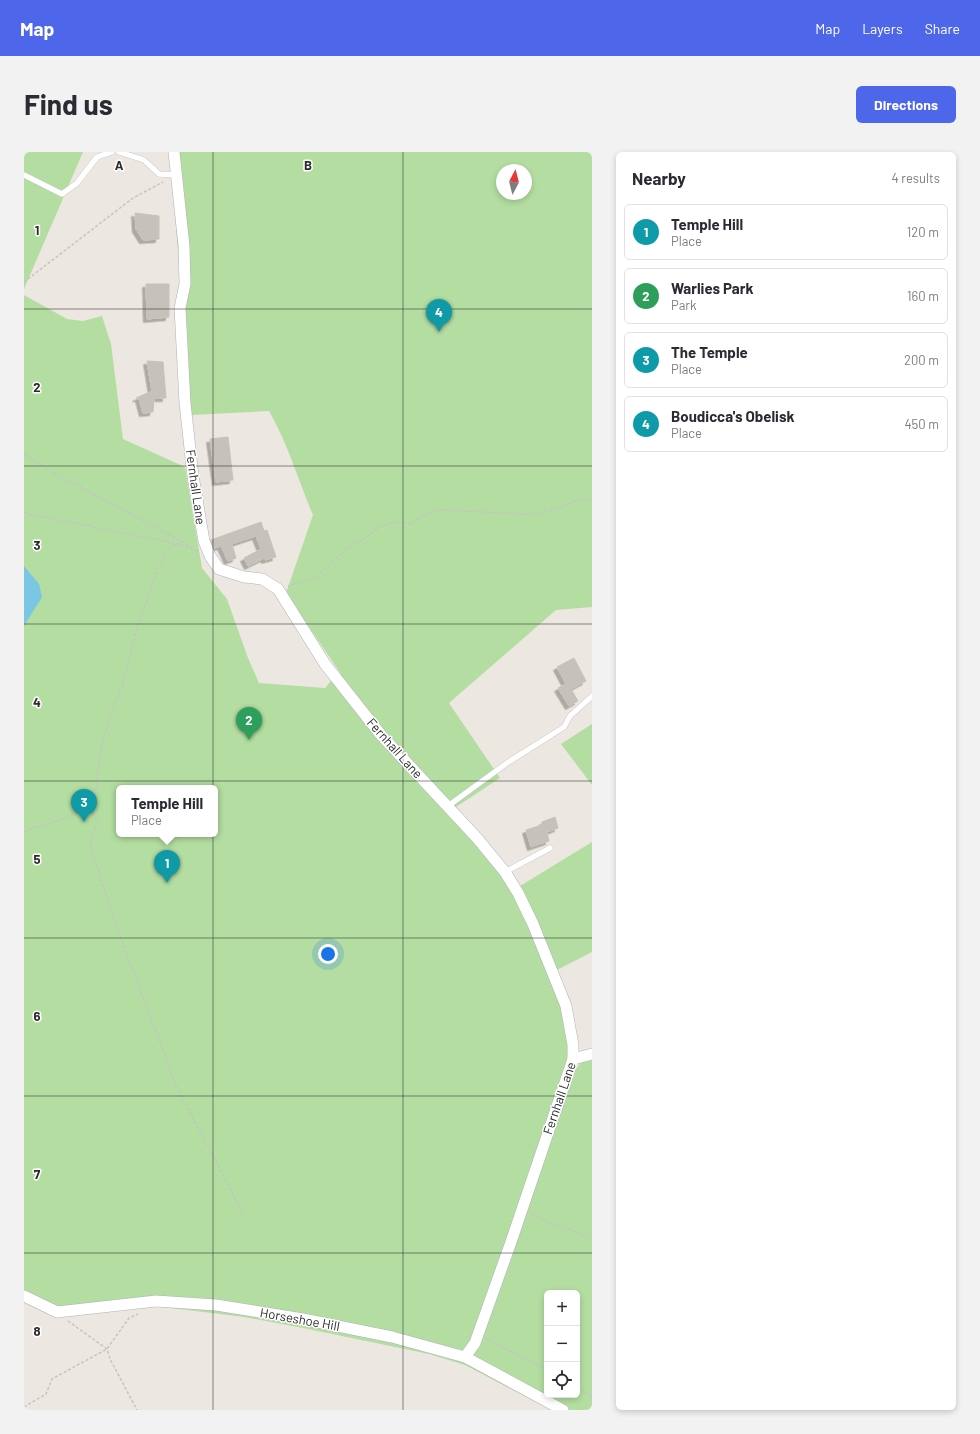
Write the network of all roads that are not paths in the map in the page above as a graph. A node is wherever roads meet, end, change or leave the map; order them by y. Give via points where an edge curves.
1 (112, 152) edge
2 (119, 152) edge
3 (174, 152) edge
4 (24, 175) edge
5 (176, 175) junction
6 (592, 696) edge
7 (448, 806) junction
8 (550, 848) dead end
9 (504, 872) junction
10 (592, 1054) edge
11 (573, 1059) junction
12 (24, 1296) edge
13 (465, 1357) junction
14 (563, 1410) edge

1 - 4 lane via 97,157 77,183 62,194
2 - 5 lane via 144,160 159,174
3 - 5 street, Fernhall Lane
5 - 7 street, Fernhall Lane via 184,246 185,284 180,308 185,403 193,476 204,541 209,553 219,570 262,579 278,590 325,664 381,736
6 - 7 lane via 570,716 564,727
7 - 9 street, Fernhall Lane
8 - 9 lane
9 - 11 street, Fernhall Lane via 530,918 566,1006 574,1045
10 - 11 street
11 - 13 street, Fernhall Lane via 475,1343
12 - 13 street, Horseshoe Hill via 57,1312 156,1301 216,1305 303,1319
13 - 14 street, Horseshoe Hill

